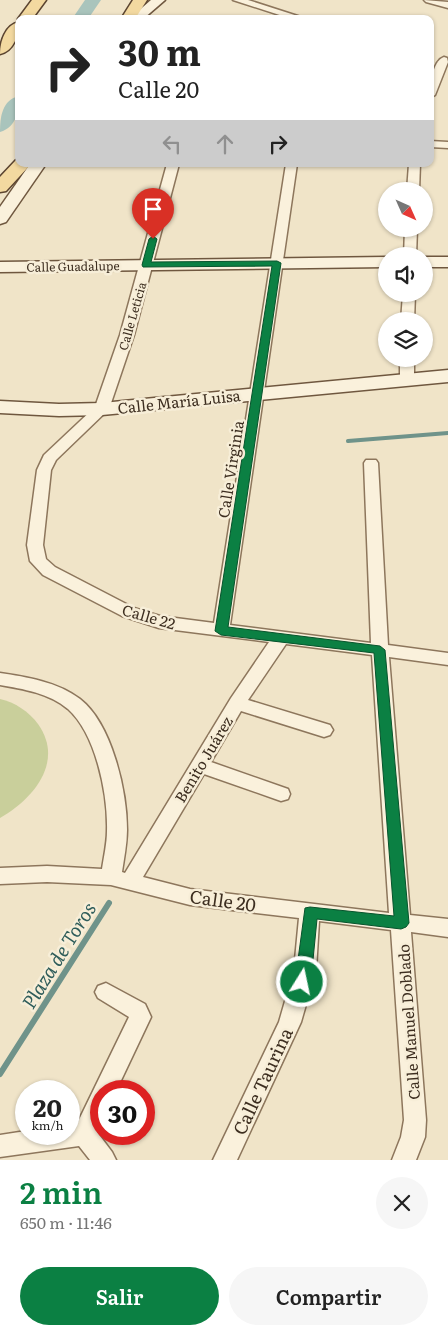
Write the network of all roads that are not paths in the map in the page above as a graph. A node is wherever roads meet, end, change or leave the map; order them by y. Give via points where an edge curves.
1 (40, 0) edge
2 (140, 0) edge
3 (159, 0) edge
4 (238, 0) edge
5 (429, 0) edge
6 (448, 5) edge
7 (258, 6) edge
8 (28, 15) edge
9 (131, 15) edge
10 (140, 15) edge
11 (289, 15) edge
12 (15, 31) edge
13 (0, 50) edge
14 (443, 60) edge
15 (434, 84) edge
16 (434, 144) edge
17 (448, 145) edge
18 (19, 167) edge
19 (36, 167) edge
20 (172, 167) edge
21 (292, 167) edge
22 (414, 167) edge
23 (413, 182) edge
24 (0, 187) edge
25 (0, 219) edge
26 (378, 262) edge
27 (433, 262) edge
28 (448, 262) edge
29 (277, 263) junction
30 (146, 265) junction
31 (0, 267) edge
32 (407, 367) edge
33 (448, 376) edge
34 (407, 379) junction
35 (258, 393) junction
36 (0, 407) edge
37 (102, 409) junction
38 (371, 463) dead end
39 (221, 631) junction
40 (281, 638) junction
41 (380, 650) junction
42 (448, 659) edge
43 (0, 679) edge
44 (237, 703) junction
45 (324, 730) dead end
46 (199, 764) junction
47 (281, 794) dead end
48 (0, 876) edge
49 (121, 879) junction
50 (310, 912) junction
51 (401, 923) junction
52 (448, 928) edge
53 (106, 992) dead end
54 (110, 1080) edge
55 (90, 1122) edge
56 (84, 1134) junction
57 (0, 1146) edge
58 (104, 1160) edge
59 (225, 1160) edge
60 (404, 1160) edge

1 - 8 main road
2 - 9 main road
3 - 10 street
4 - 7 street
5 - 6 street
7 - 11 street
12 - 13 main road
14 - 15 street
16 - 17 street
18 - 24 main road
19 - 25 street
20 - 30 street, Calle Leticia
21 - 29 street, Calle Virginia
22 - 23 street
26 - 29 street, Calle Guadalupe
27 - 28 street
29 - 30 street, Calle Guadalupe
29 - 35 street, Calle Virginia
30 - 31 street, Calle Guadalupe
30 - 37 street, Calle Leticia via 128,335
32 - 34 street
33 - 34 street, Calle María Luisa
34 - 35 street, Calle María Luisa
35 - 37 street, Calle María Luisa
35 - 39 street, Calle Virginia
36 - 37 street, Calle María Luisa
37 - 39 street, Calle 22 via 49,458 44,470 35,545 38,561 49,572 128,612 159,622
38 - 41 street, Calle Manuel Doblado
39 - 40 street, Calle 22
40 - 41 street, Calle 22
40 - 44 street, Benito Juárez
41 - 42 street, Calle 22
41 - 51 street, Calle Manuel Doblado
43 - 49 street via 25,683 63,697 81,710 97,734 110,781
44 - 45 street
44 - 46 street, Benito Juárez
46 - 47 street
46 - 49 street, Benito Juárez
48 - 49 street, Calle 20 via 47,874
49 - 50 street, Calle 20 via 190,897
50 - 51 street, Calle 20
50 - 59 street, Calle Taurina via 305,970 290,1022
51 - 52 street, Calle 20
51 - 60 street, Calle Manuel Doblado via 415,1120 413,1137
53 - 54 street via 138,1011 140,1016
55 - 56 street
56 - 57 street
56 - 58 street

